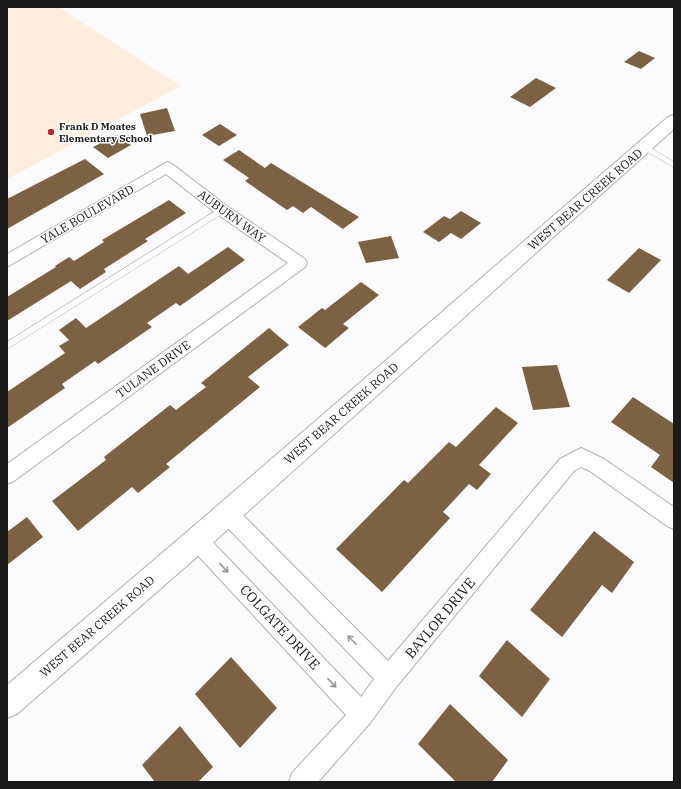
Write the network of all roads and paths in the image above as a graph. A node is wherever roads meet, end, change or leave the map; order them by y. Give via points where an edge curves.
1 (674, 120) edge
2 (644, 147) junction
3 (674, 165) edge
4 (167, 167) joint
5 (222, 210) junction
6 (7, 261) edge
7 (299, 263) joint
8 (7, 346) edge
9 (7, 475) edge
10 (226, 513) junction
11 (674, 519) edge
12 (197, 540) junction
13 (389, 678) junction
14 (7, 704) edge
15 (362, 716) junction
16 (301, 782) edge

1 - 2 main road, WEST BEAR CREEK ROAD
2 - 3 lane
2 - 10 main road, WEST BEAR CREEK ROAD
4 - 5 street, AUBURN WAY
4 - 6 street, YALE BOULEVARD
5 - 7 street, AUBURN WAY
5 - 8 lane
7 - 9 street, TULANE DRIVE
10 - 12 main road, WEST BEAR CREEK ROAD
13 -> 10 street
11 - 13 street, BAYLOR DRIVE via 597,465 582,458 567,465
12 - 14 main road, WEST BEAR CREEK ROAD
12 -> 15 street, COLGATE DRIVE
13 - 15 street, BAYLOR DRIVE
15 - 16 street, BAYLOR DRIVE

